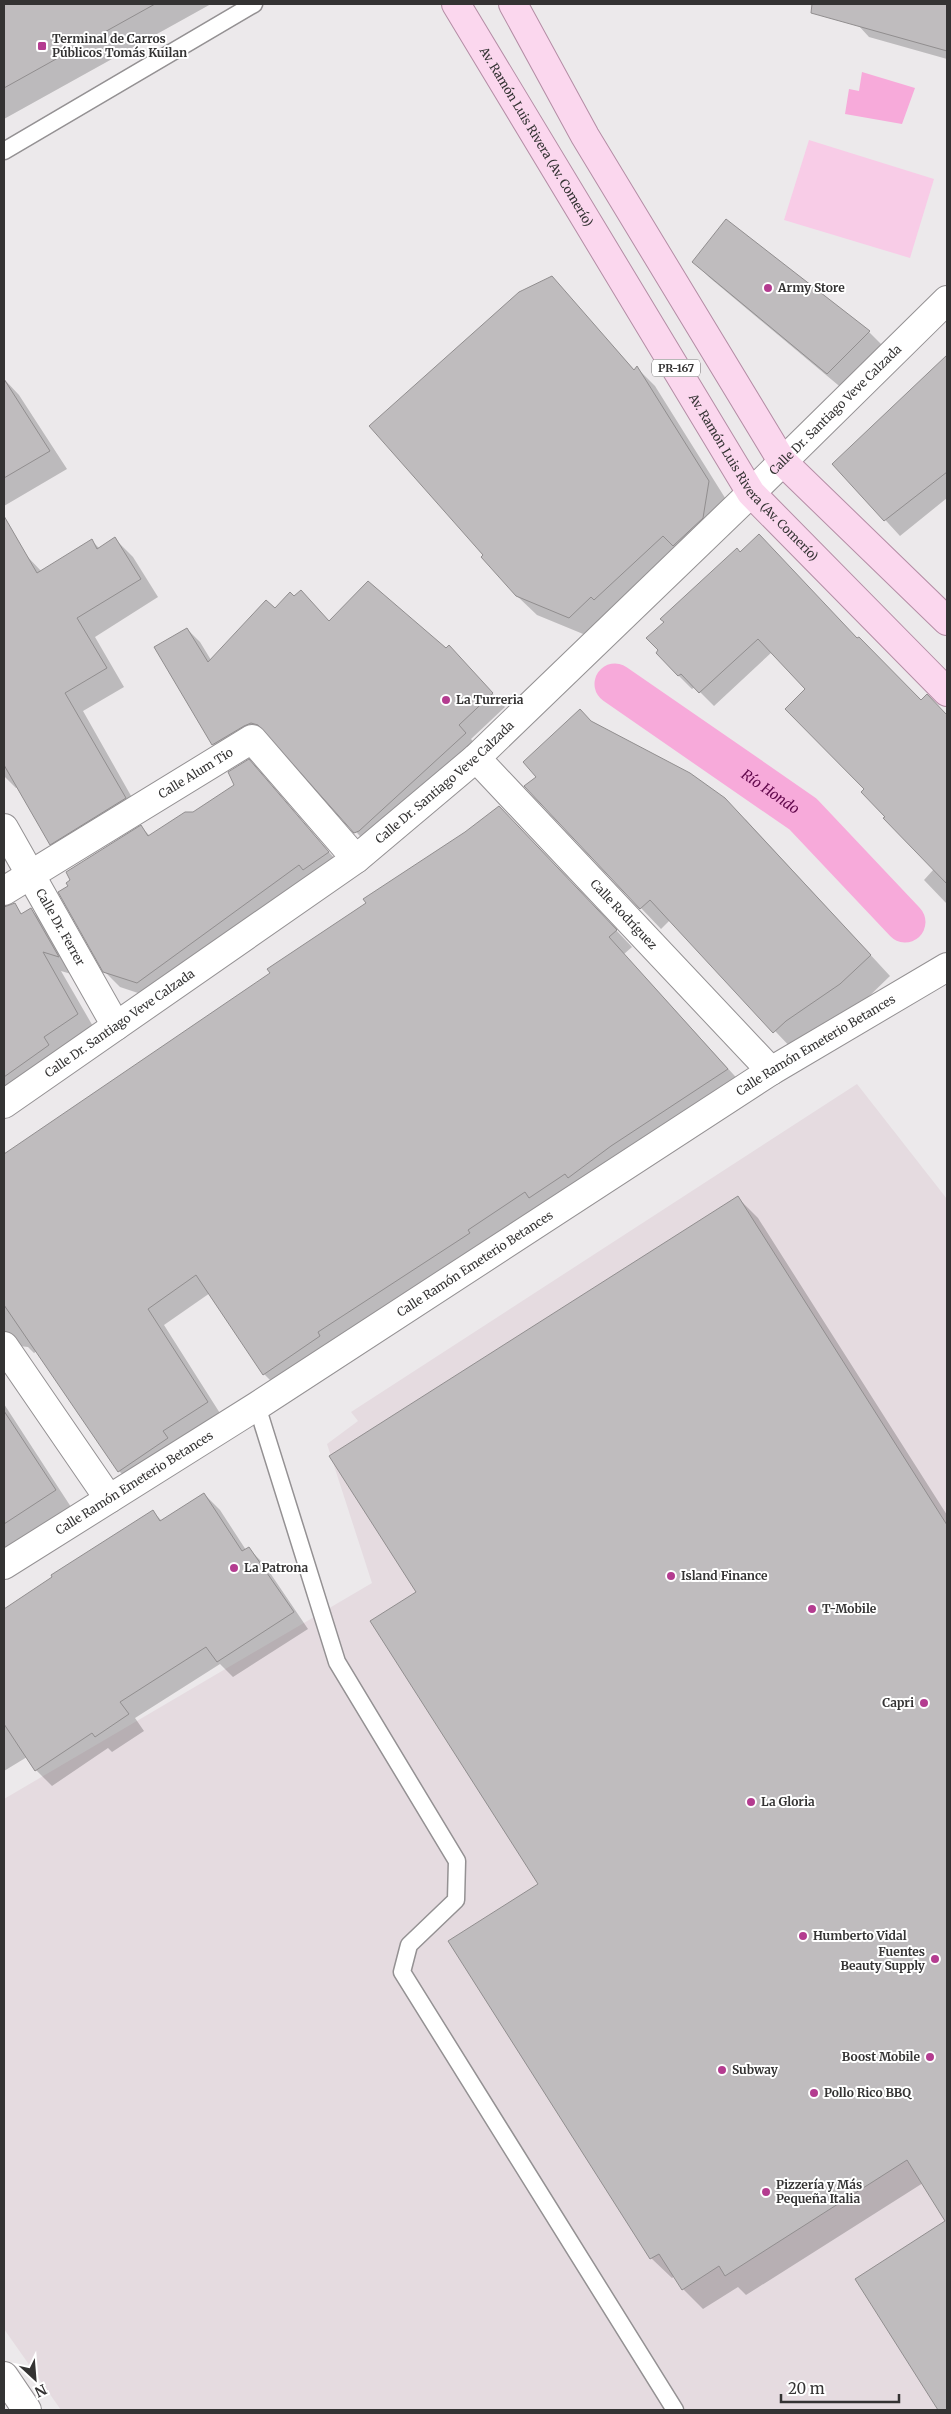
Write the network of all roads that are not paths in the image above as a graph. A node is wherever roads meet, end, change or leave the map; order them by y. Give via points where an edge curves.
1 (254, 4) edge
2 (456, 4) edge
3 (513, 4) edge
4 (4, 151) edge
5 (947, 300) edge
6 (782, 461) junction
7 (751, 493) junction
8 (947, 621) edge
9 (947, 692) edge
10 (476, 758) junction
11 (4, 828) edge
12 (356, 859) junction
13 (31, 875) junction
14 (4, 891) edge
15 (947, 966) edge
16 (116, 1026) junction
17 (771, 1071) junction
18 (4, 1104) edge
19 (4, 1346) edge
20 (257, 1406) junction
21 (109, 1499) junction
22 (4, 1565) edge
23 (4, 2376) edge
24 (27, 2410) edge
25 (675, 2410) edge

1 - 4 lane
2 - 7 main road, Av. Ramón Luis Rivera (Av. Comerío) / PR-167
3 - 6 main road, PR-167 via 585,136
5 - 6 street, Calle Dr. Santiago Veve Calzada
6 - 7 street, Calle Dr. Santiago Veve Calzada
6 - 8 main road, PR-167
7 - 9 main road, Av. Ramón Luis Rivera (Av. Comerío) / PR-167
7 - 10 street, Calle Dr. Santiago Veve Calzada
10 - 12 street, Calle Dr. Santiago Veve Calzada
10 - 17 street, Calle Rodríguez
11 - 13 street, Calle Dr. Ferrer
12 - 13 street, Calle Alum Tio via 252,739
12 - 16 street, Calle Dr. Santiago Veve Calzada
13 - 14 street, Calle Alum Tio
13 - 16 street, Calle Dr. Ferrer
15 - 17 street, Calle Ramón Emeterio Betances
16 - 18 street, Calle Dr. Santiago Veve Calzada
17 - 20 street, Calle Ramón Emeterio Betances
19 - 21 street
20 - 21 street, Calle Ramón Emeterio Betances
20 - 25 lane via 337,1662 457,1861 456,1900 409,1946 402,1972
21 - 22 street, Calle Ramón Emeterio Betances
23 - 24 street

